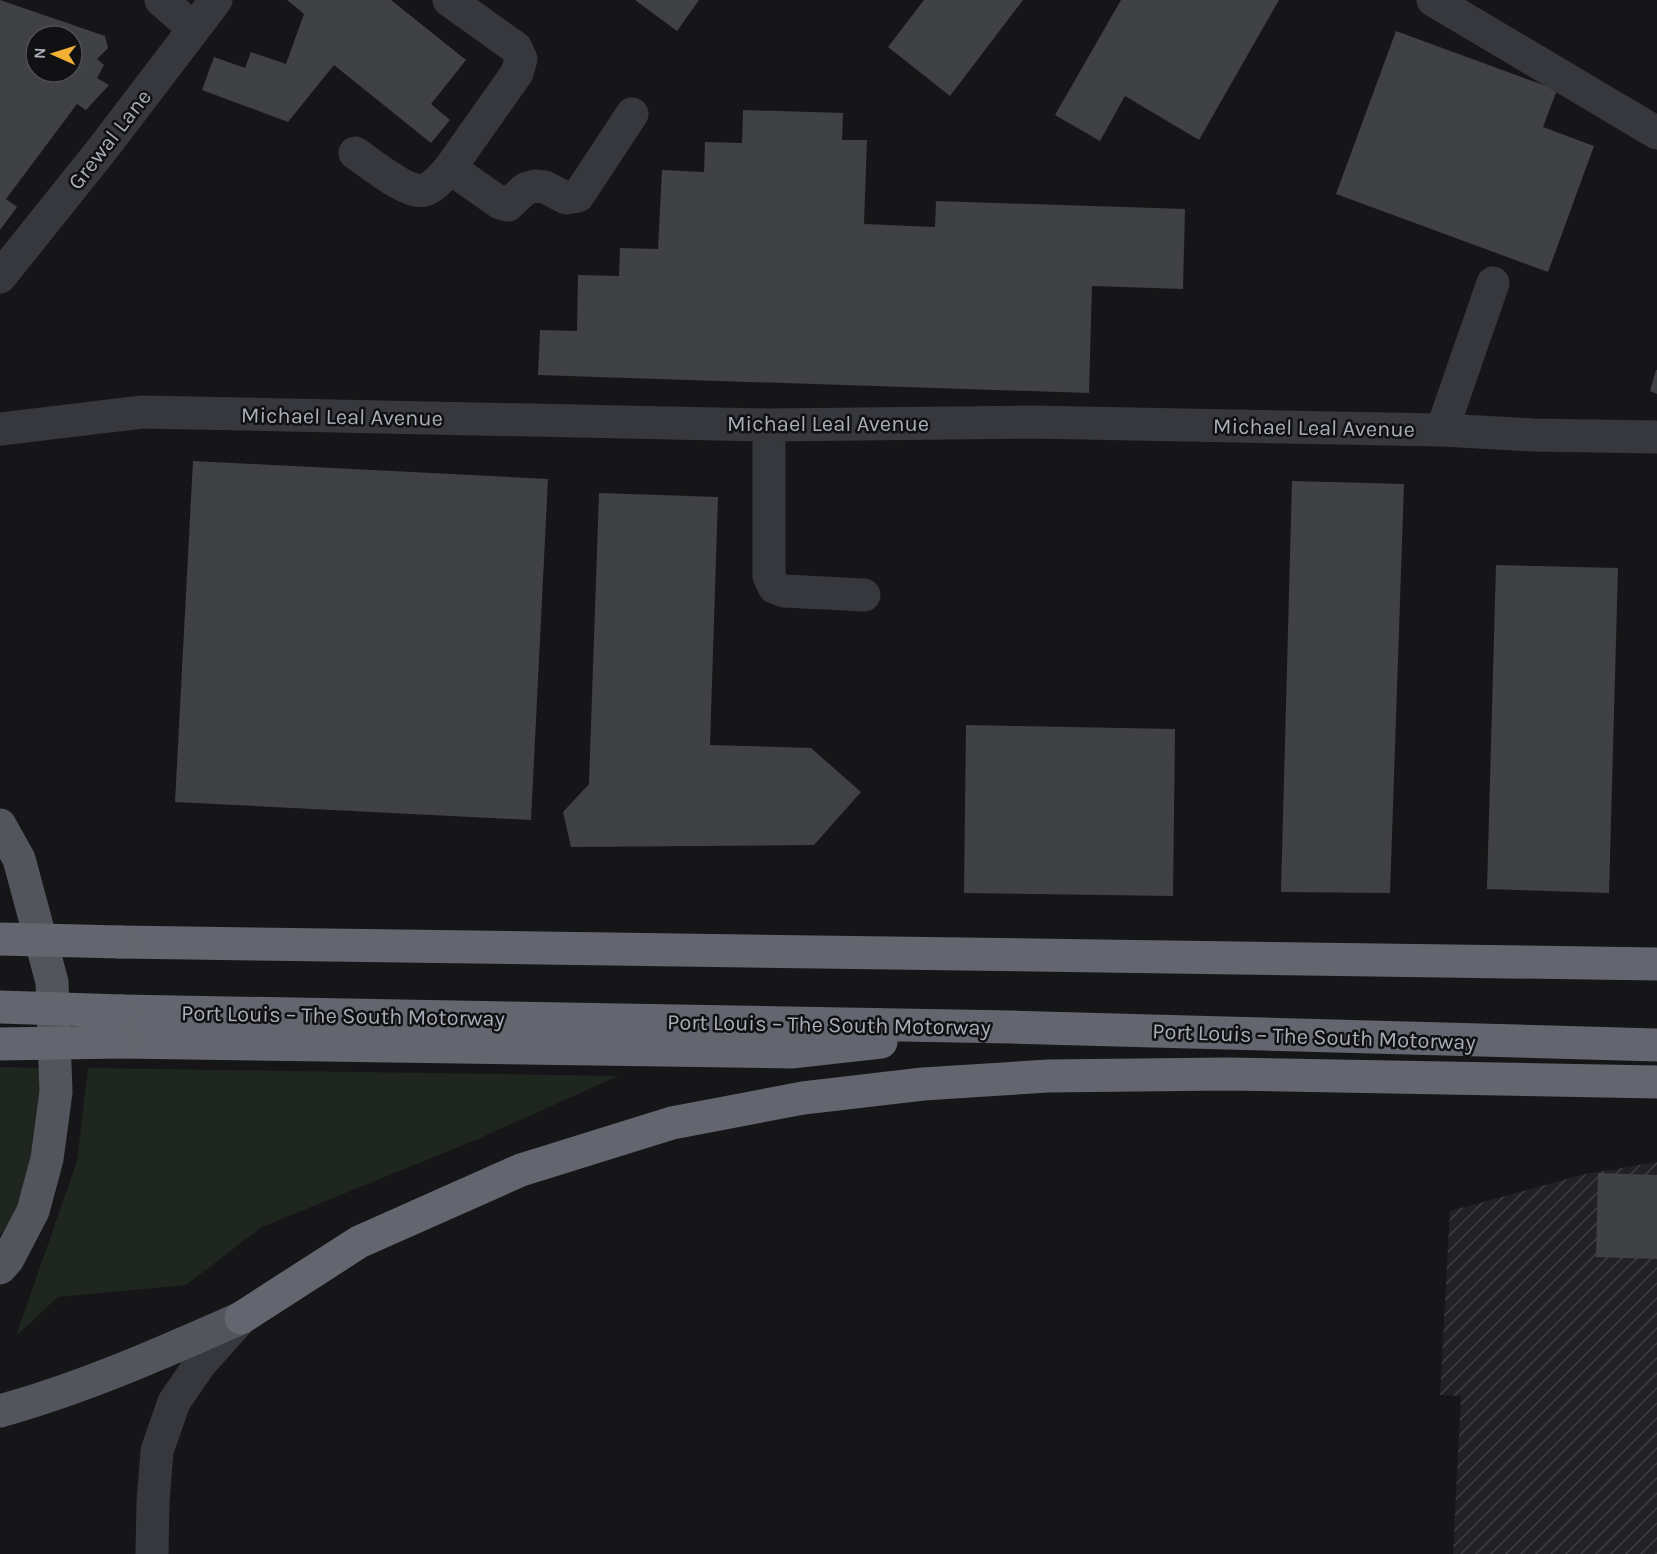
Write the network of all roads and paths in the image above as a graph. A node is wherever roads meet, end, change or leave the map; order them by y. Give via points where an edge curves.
1 (161, 0) edge
2 (216, 0) edge
3 (449, 0) edge
4 (1433, 0) edge
5 (193, 28) junction
6 (632, 114) dead end
7 (1657, 133) edge
8 (355, 153) dead end
9 (450, 168) junction
10 (0, 277) edge
11 (1493, 283) dead end
12 (769, 425) junction
13 (0, 429) edge
14 (1442, 430) junction
15 (1657, 437) edge
16 (864, 595) dead end
17 (0, 825) edge
18 (0, 939) edge
19 (1657, 964) edge
20 (0, 1007) edge
21 (121, 1027) junction
22 (0, 1044) edge
23 (1657, 1045) edge
24 (1657, 1082) edge
25 (0, 1268) edge
26 (241, 1318) junction
27 (0, 1411) edge
28 (152, 1554) edge

1 - 5 street
2 - 5 street, Grewal Lane
3 - 9 street via 516,48 522,59 517,73
4 - 7 street
5 - 10 street, Grewal Lane
6 - 9 street via 578,196 566,198 535,186 525,189 508,205
8 - 9 street via 409,189 423,191
11 - 14 street
12 - 13 street, Michael Leal Avenue via 142,412
12 - 14 street, Michael Leal Avenue via 1032,422
12 - 16 street via 769,576 774,587 784,591
14 - 15 street, Michael Leal Avenue
17 - 25 main road via 20,859 52,982 56,1092 47,1159 33,1211
18 - 19 highway, bridge
20 - 21 highway, Port Louis – The South Motorway, bridge
21 - 22 highway, bridge
21 - 23 highway, Port Louis – The South Motorway via 1011,1027
24 - 26 highway via 1227,1074 1048,1076 923,1084 803,1098 672,1123 521,1170 359,1242
26 - 27 main road via 137,1364
26 - 28 street via 200,1364 174,1402 157,1451

